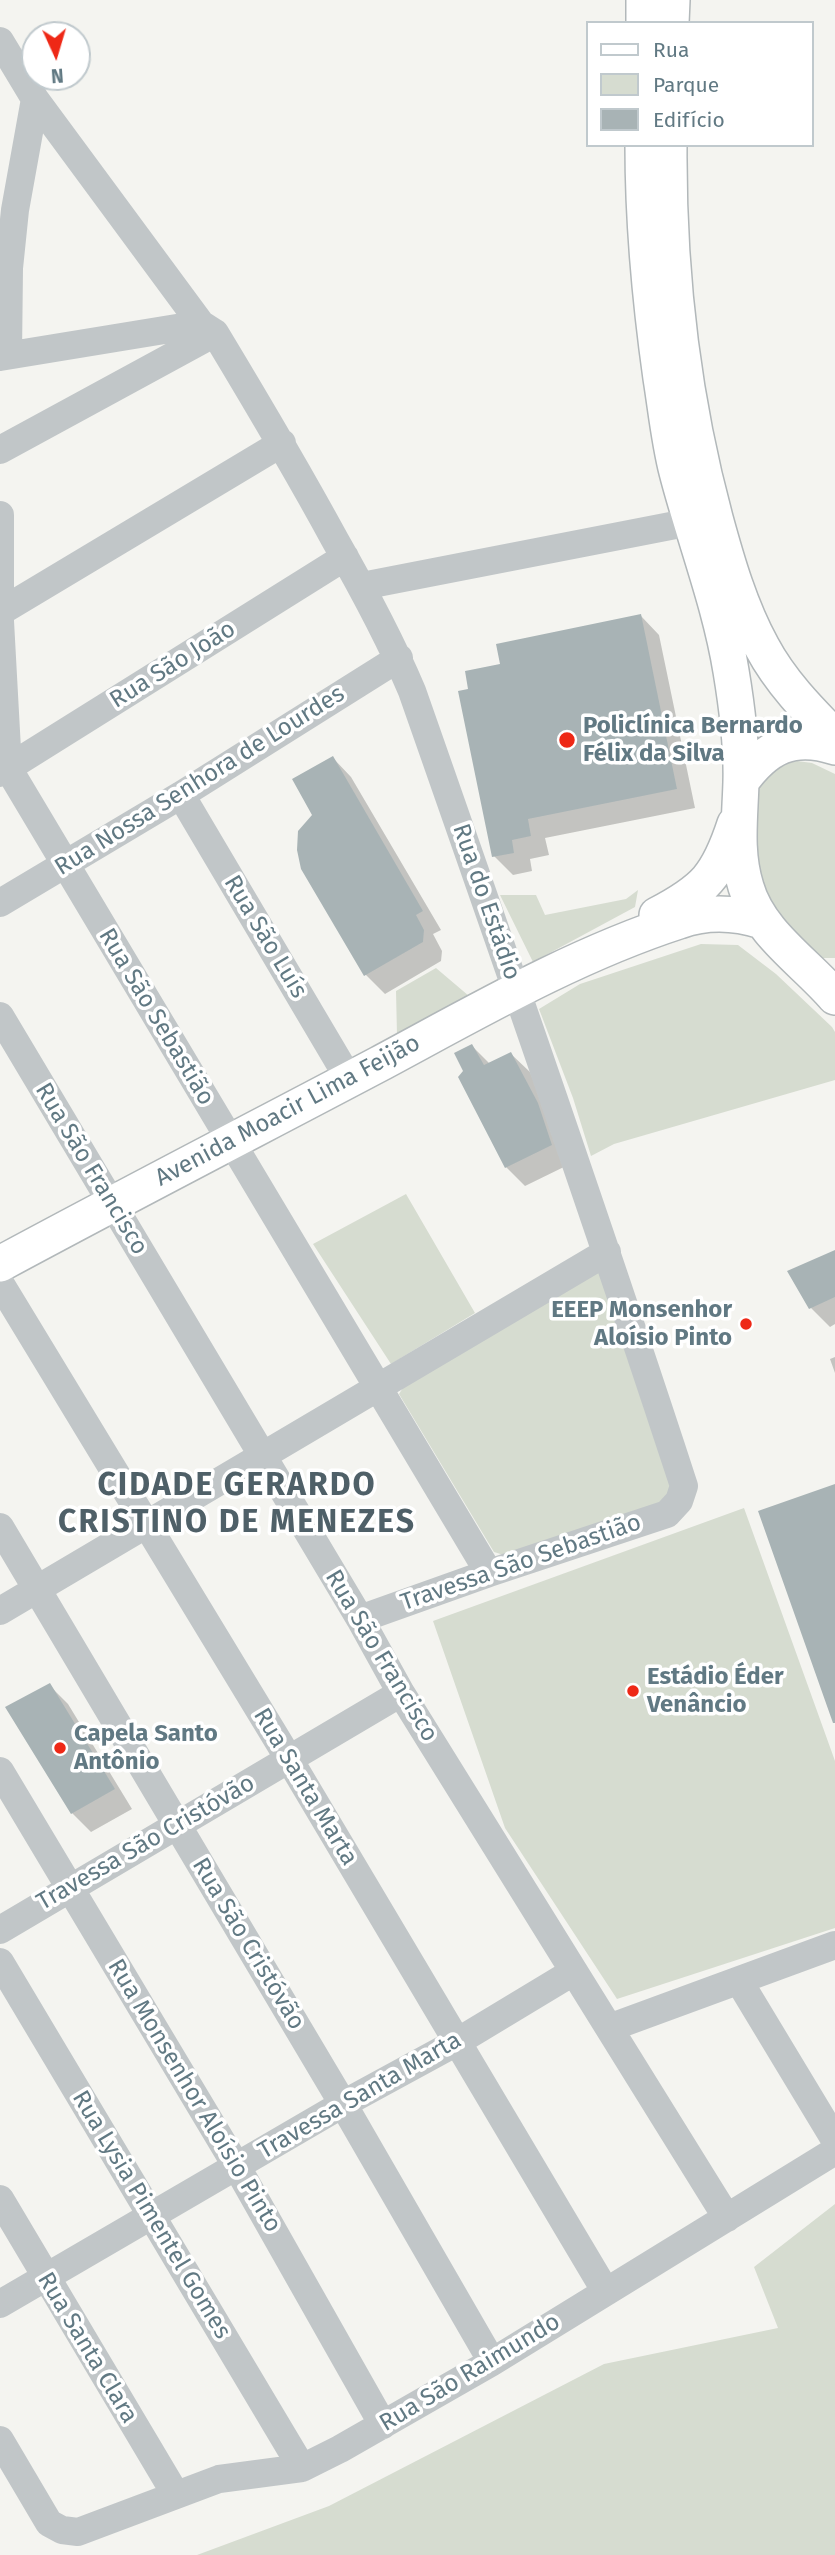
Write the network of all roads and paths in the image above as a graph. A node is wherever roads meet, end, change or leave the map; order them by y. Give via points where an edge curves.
1 (644, 0) edge
2 (672, 0) edge
3 (644, 21) edge
4 (671, 21) edge
5 (0, 41) edge
6 (35, 99) junction
7 (643, 147) edge
8 (670, 147) edge
9 (208, 328) junction
10 (4, 356) edge
11 (282, 443) junction
12 (0, 450) edge
13 (0, 515) edge
14 (691, 522) junction
15 (345, 557) junction
16 (362, 586) junction
17 (0, 593) edge
18 (0, 612) edge
19 (0, 621) edge
20 (398, 658) junction
21 (835, 737) edge
22 (835, 747) edge
23 (4, 771) edge
24 (181, 795) junction
25 (740, 799) junction
26 (64, 865) junction
27 (0, 903) edge
28 (762, 921) junction
29 (578, 961) junction
30 (821, 969) edge
31 (517, 991) junction
32 (835, 997) edge
33 (0, 1016) edge
34 (349, 1079) junction
35 (231, 1142) junction
36 (111, 1204) junction
37 (607, 1252) junction
38 (0, 1264) edge
39 (0, 1283) edge
40 (378, 1385) junction
41 (262, 1456) junction
42 (679, 1501) joint
43 (146, 1526) junction
44 (0, 1527) edge
45 (489, 1573) junction
46 (37, 1589) junction
47 (0, 1611) edge
48 (360, 1619) junction
49 (401, 1693) junction
50 (289, 1759) junction
51 (0, 1772) edge
52 (177, 1826) junction
53 (70, 1888) junction
54 (0, 1930) edge
55 (835, 1945) edge
56 (0, 1962) edge
57 (573, 1972) junction
58 (739, 1981) junction
59 (609, 2028) junction
60 (457, 2042) junction
61 (343, 2104) junction
62 (835, 2140) edge
63 (835, 2151) edge
64 (237, 2166) junction
65 (0, 2199) edge
66 (152, 2216) junction
67 (727, 2218) junction
68 (46, 2278) junction
69 (606, 2292) junction
70 (0, 2305) edge
71 (492, 2362) junction
72 (383, 2425) junction
73 (0, 2440) edge
74 (302, 2468) junction
75 (176, 2495) junction

1 - 3 main road
2 - 4 main road
5 - 6 street, Rua do Estádio
6 - 9 street, Rua do Estádio
6 - 10 street via 15,209
7 - 14 main road via 643,213 655,337 677,469
8 - 21 main road via 670,241 683,370 723,549 763,649
9 - 10 street
9 - 11 street, Rua do Estádio
9 - 12 street
11 - 15 street, Rua do Estádio
11 - 18 street
13 - 17 street
14 - 16 street
14 - 25 main road via 731,667
15 - 16 street, Rua do Estádio
15 - 23 street, Rua São João
16 - 20 street, Rua do Estádio
19 - 23 street, Rua São Sebastião
20 - 24 street, Rua Nossa Senhora de Lourdes
20 - 31 street, Rua do Estádio
22 - 25 main road via 798,741 776,748 760,758
23 - 26 street, Rua São Sebastião
24 - 26 street, Rua Nossa Senhora de Lourdes
24 - 34 street, Rua São Luís
25 - 28 main road via 740,859 746,889
25 - 29 main road via 725,854 713,876 697,892
26 - 27 street, Rua Nossa Senhora de Lourdes
26 - 35 street, Rua São Sebastião
28 - 29 main road via 742,915 705,914
28 - 30 main road
29 - 31 main road, Avenida Moacir Lima Feijão
30 - 32 main road
31 - 34 main road, Avenida Moacir Lima Feijão
31 - 37 street, Rua do Estádio
33 - 36 street, Rua São Francisco
34 - 35 main road, Avenida Moacir Lima Feijão
35 - 36 main road, Avenida Moacir Lima Feijão
35 - 40 street, Rua São Sebastião
36 - 38 main road, Avenida Moacir Lima Feijão
36 - 41 street, Rua São Francisco
37 - 40 street
37 - 42 street, Rua do Estádio via 684,1486
39 - 43 street, Rua Santa Marta
40 - 41 street
40 - 45 street, Rua São Sebastião
41 - 43 street
41 - 48 street, Rua São Francisco
42 - 45 street, Travessa São Sebastião via 667,1514
43 - 46 street
43 - 50 street, Rua Santa Marta
44 - 46 street, Rua São Cristóvão
45 - 48 street, Travessa São Sebastião
46 - 47 street
46 - 52 street, Rua São Cristóvão
48 - 49 street, Rua São Francisco
49 - 50 street, Travessa São Cristóvão
49 - 57 street, Rua São Francisco
50 - 52 street, Travessa São Cristóvão
50 - 60 street, Rua Santa Marta
51 - 53 street, Rua Monsenhor Aloísio Pinto
52 - 53 street, Travessa São Cristóvão
52 - 61 street, Rua São Cristóvão
53 - 54 street, Travessa São Cristóvão
53 - 64 street, Rua Monsenhor Aloísio Pinto
55 - 58 street
56 - 66 street, Rua Lysia Pimentel Gomes
57 - 59 street, Rua São Francisco
57 - 60 street, Travessa Santa Marta
58 - 59 street
58 - 62 street
59 - 67 street, Rua São Francisco
60 - 61 street, Travessa Santa Marta
60 - 69 street, Rua Santa Marta
61 - 64 street, Travessa Santa Marta
61 - 71 street, Rua São Cristóvão
63 - 67 street, Rua São Raimundo
64 - 66 street, Travessa Santa Marta
64 - 72 street, Rua Monsenhor Aloísio Pinto
65 - 68 street, Rua Santa Clara
66 - 68 street, Travessa Santa Marta
66 - 74 street, Rua Lysia Pimentel Gomes
67 - 69 street, Rua São Raimundo
68 - 70 street, Travessa Santa Marta
68 - 75 street, Rua Santa Clara
69 - 71 street, Rua São Raimundo
71 - 72 street, Rua São Raimundo
72 - 74 street, Rua São Raimundo
73 - 75 street, Rua São Raimundo via 49,2523 62,2529 78,2532
74 - 75 street, Rua São Raimundo via 236,2475

